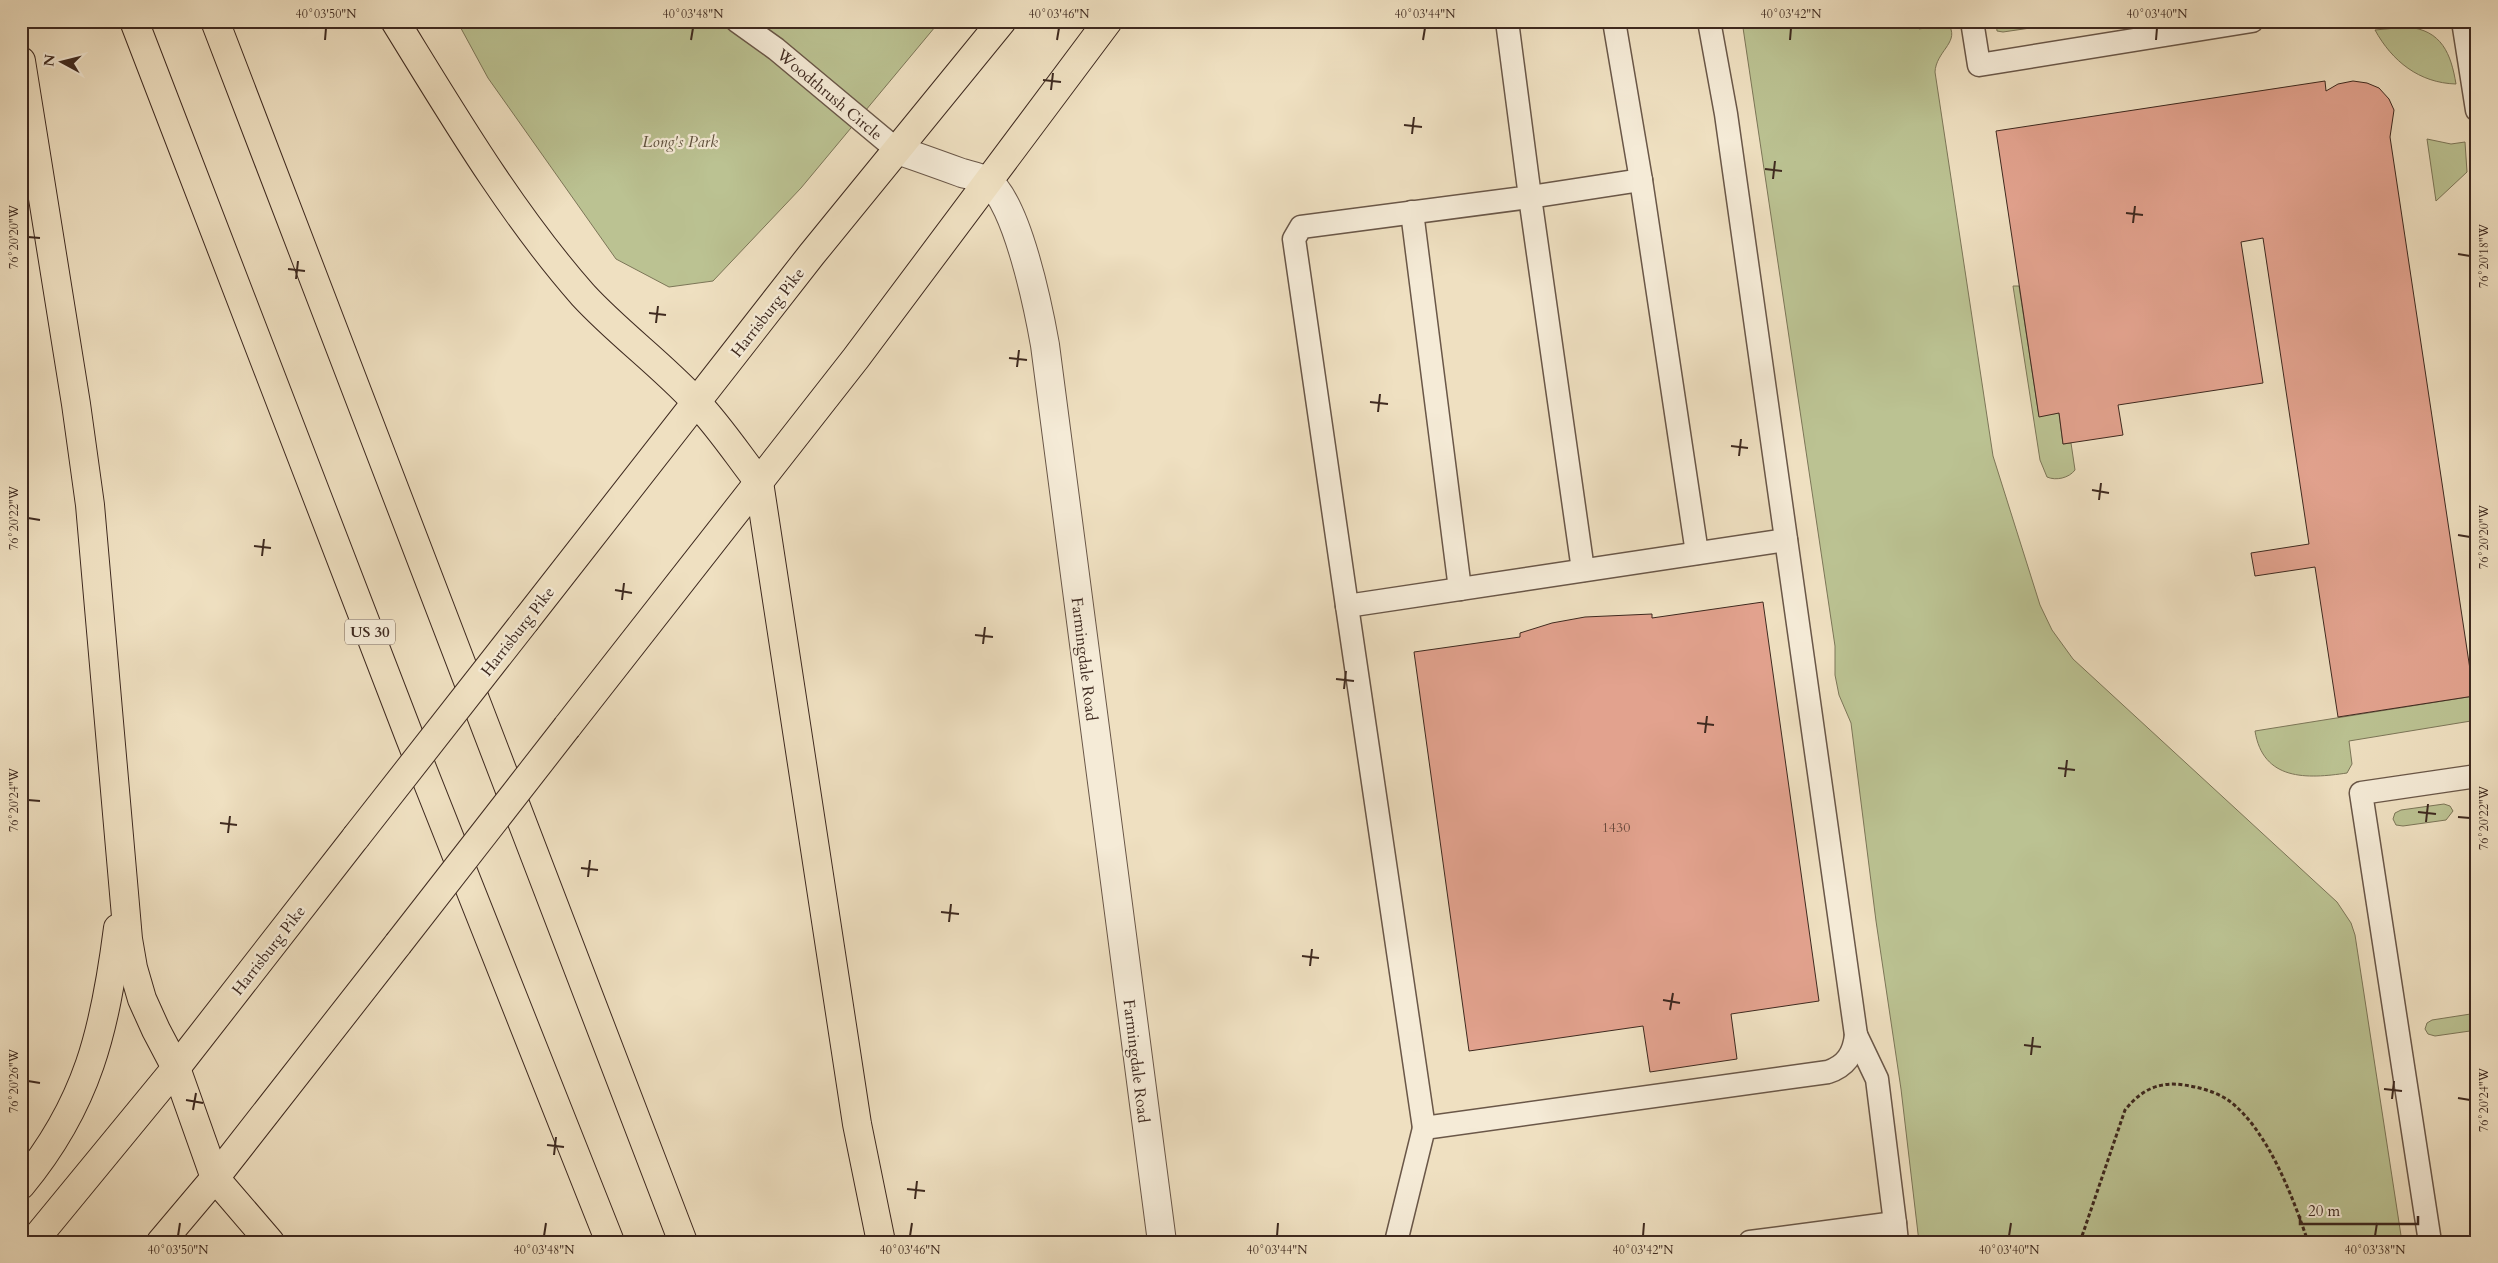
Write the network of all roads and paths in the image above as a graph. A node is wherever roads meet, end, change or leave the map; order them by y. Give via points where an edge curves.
1 (134, 21) edge
2 (215, 21) edge
3 (395, 21) edge
4 (738, 21) edge
5 (1002, 21) edge
6 (1108, 21) edge
7 (1507, 21) edge
8 (1614, 21) edge
9 (1709, 21) edge
10 (1972, 21) edge
11 (2252, 21) edge
12 (2463, 21) edge
13 (21, 61) edge
14 (2477, 110) edge
15 (897, 150) junction
16 (1641, 180) junction
17 (988, 182) junction
18 (1530, 197) junction
19 (1412, 212) junction
20 (696, 402) junction
21 (759, 482) junction
22 (1786, 540) junction
23 (1697, 553) junction
24 (1583, 570) junction
25 (1460, 589) junction
26 (1347, 606) junction
27 (2477, 776) edge
28 (124, 884) junction
29 (1856, 1035) junction
30 (176, 1068) junction
31 (1424, 1128) junction
32 (215, 1178) junction
33 (21, 1185) edge
34 (1896, 1232) edge
35 (33, 1242) edge
36 (161, 1242) edge
37 (270, 1242) edge
38 (610, 1242) edge
39 (683, 1242) edge
40 (881, 1242) edge
41 (1162, 1242) edge
42 (1396, 1242) edge
43 (1750, 1242) edge
44 (2080, 1242) edge
45 (2308, 1242) edge
46 (2430, 1242) edge

1 - 38 main road, US 30 via 414,748
2 - 39 main road
3 - 20 main road via 469,140 546,250 585,296
4 - 15 lane, Woodthrush Circle
5 - 15 main road, Harrisburg Pike
6 - 17 main road
7 - 18 lane
8 - 16 lane
9 - 22 lane via 1726,114
10 - 11 lane via 1979,65
12 - 14 lane
13 - 28 main road via 90,505
15 - 17 street
15 - 20 main road, Harrisburg Pike
16 - 18 lane
16 - 23 lane
17 - 21 main road
17 - 41 street, Farmingdale Road via 1000,197 1026,260 1045,345
18 - 19 lane
18 - 24 lane
19 - 25 lane
19 - 26 lane via 1301,227 1294,239
20 - 21 main road
20 - 30 main road, Harrisburg Pike, bridge
21 - 32 main road, bridge
21 - 40 main road via 857,1124
22 - 23 lane
22 - 29 lane
23 - 24 lane
24 - 25 lane
25 - 26 lane
26 - 31 lane
27 - 46 lane via 2361,793
28 - 30 main road via 133,968 142,999
28 - 33 main road via 110,989 95,1054 54,1141
29 - 31 lane via 1855,1048 1848,1059 1839,1068 1828,1072
29 - 34 lane via 1877,1079
30 - 32 main road
30 - 35 main road, Harrisburg Pike
31 - 42 lane
32 - 36 main road
32 - 37 main road
34 - 43 lane
44 - 45 path via 2125,1110 2138,1095 2166,1083 2193,1086 2226,1099 2252,1123 2285,1180

